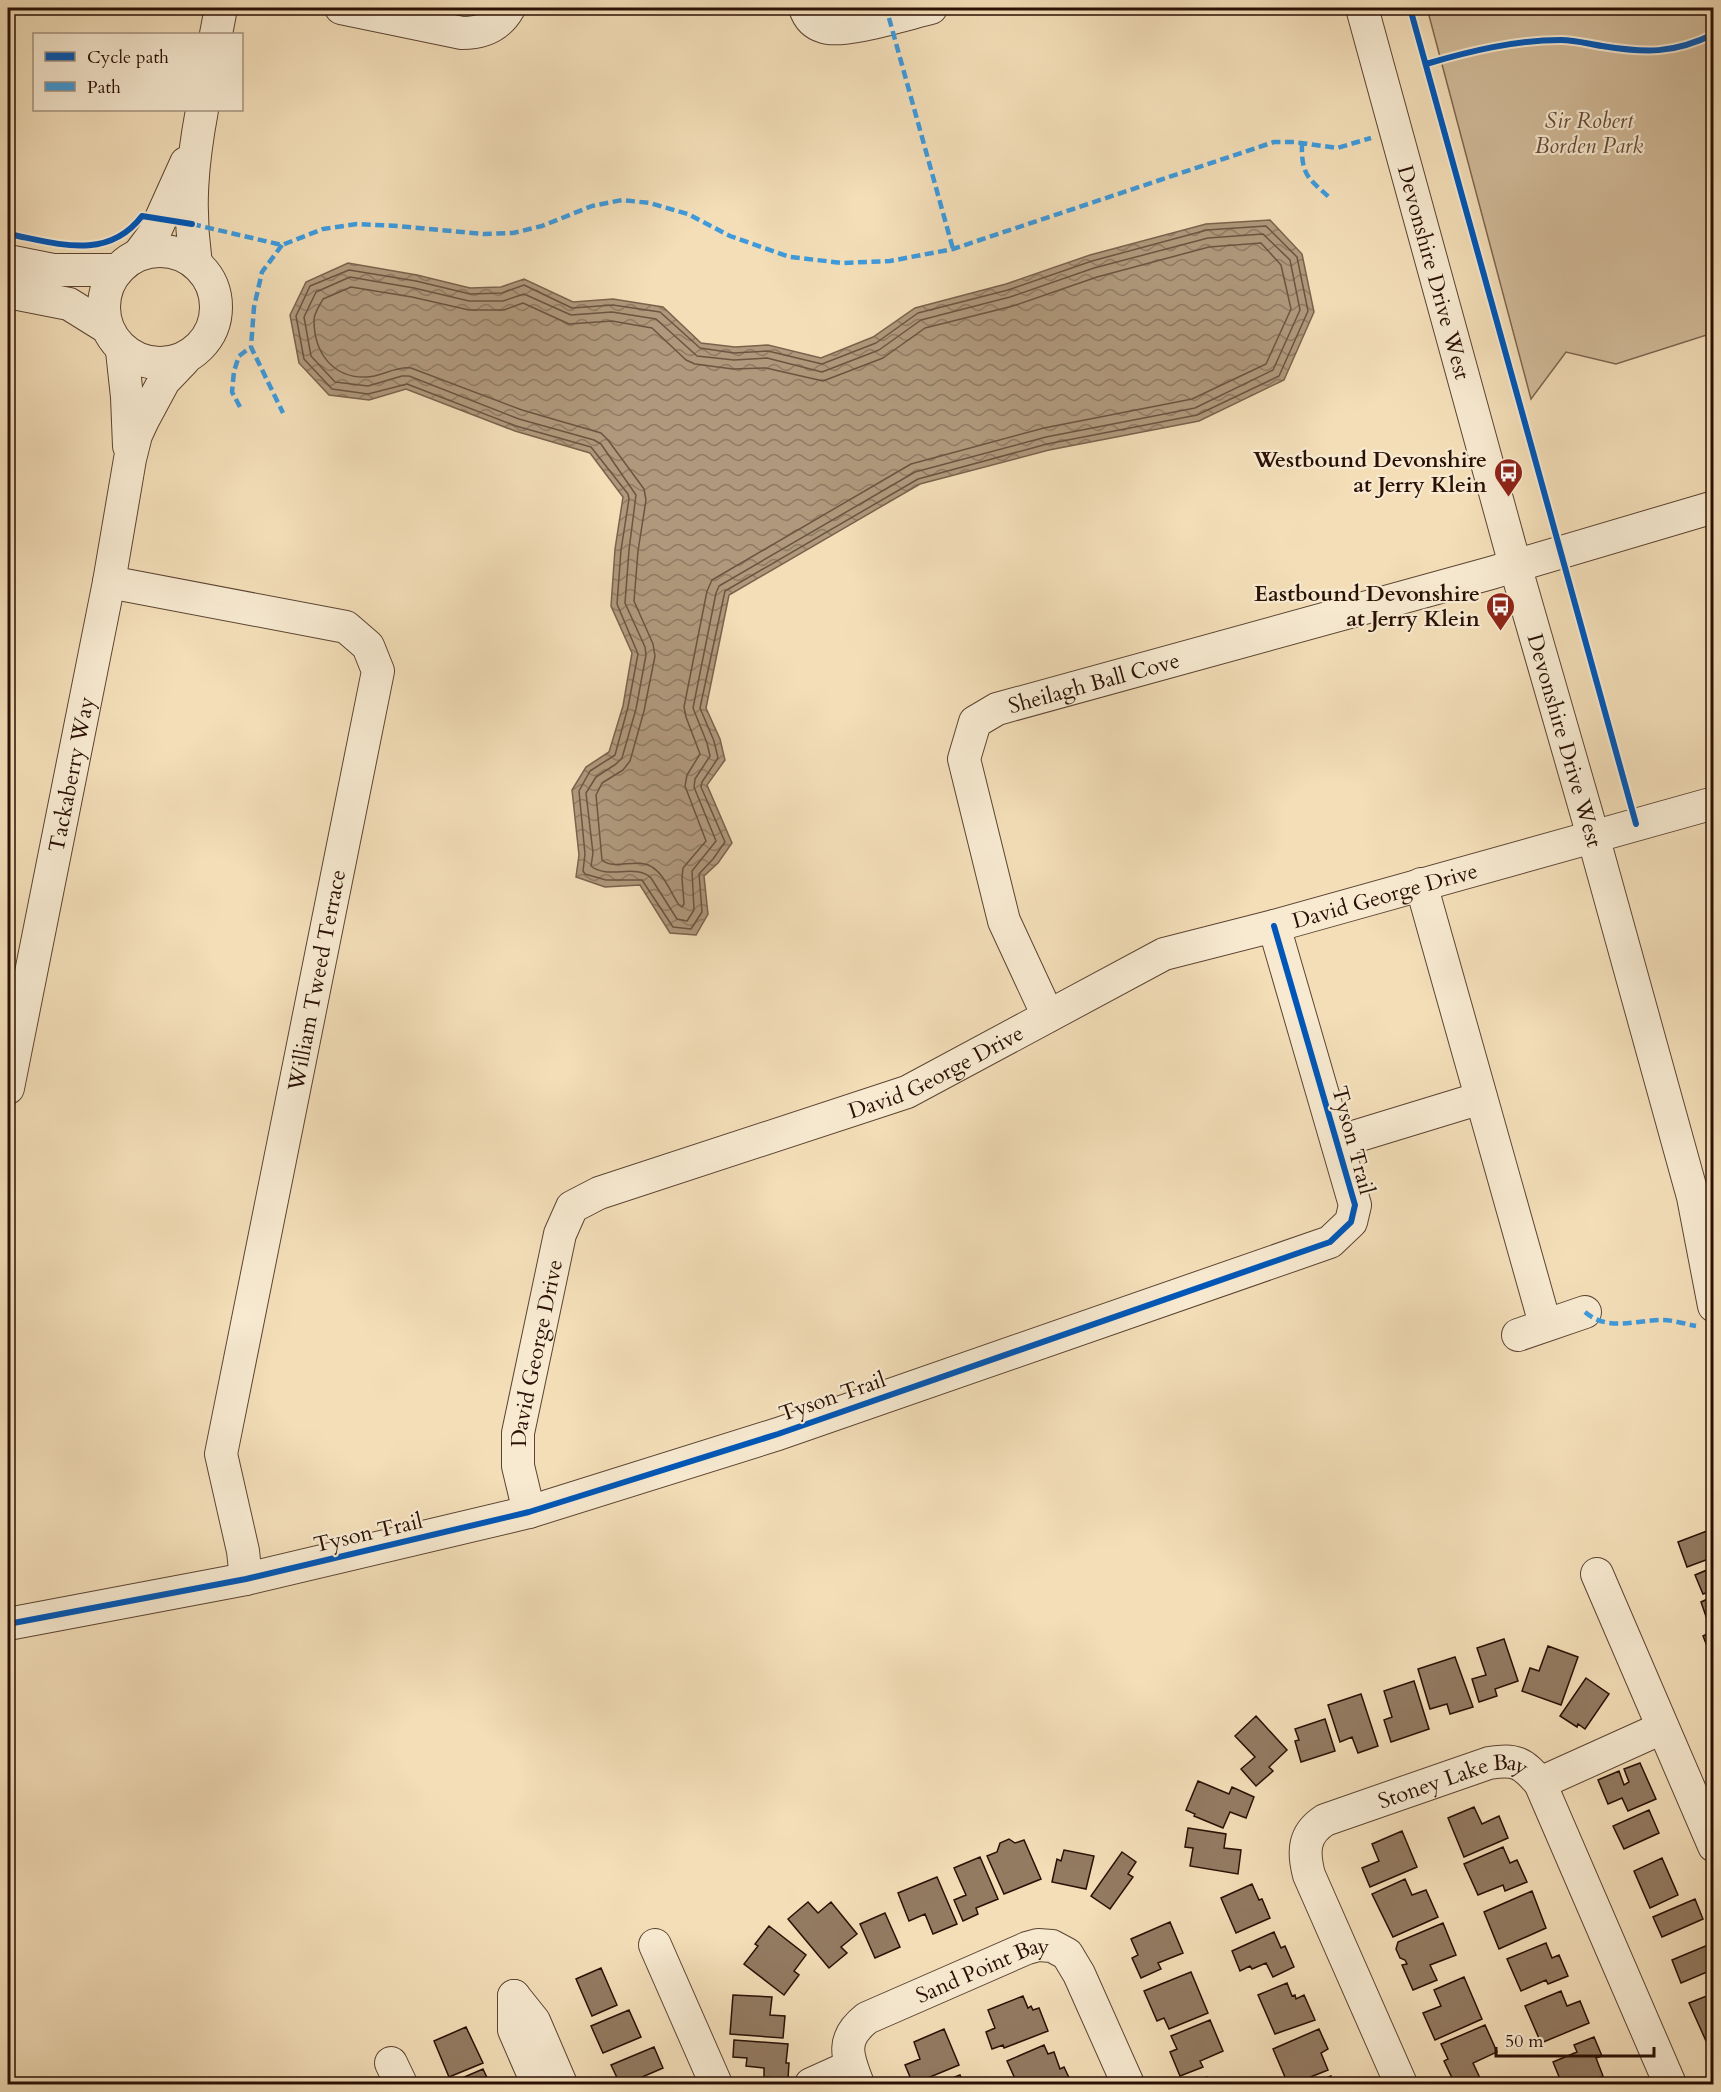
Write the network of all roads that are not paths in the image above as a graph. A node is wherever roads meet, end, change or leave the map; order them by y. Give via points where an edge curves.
1 (221, 8) edge
2 (341, 8) edge
3 (509, 8) edge
4 (805, 8) edge
5 (931, 8) edge
6 (1362, 8) edge
7 (216, 33) edge
8 (202, 111) edge
9 (196, 141) junction
10 (8, 261) edge
11 (128, 262) junction
12 (196, 263) junction
13 (8, 292) edge
14 (114, 339) junction
15 (184, 360) junction
16 (130, 459) junction
17 (1713, 507) edge
18 (1515, 565) junction
19 (109, 582) junction
20 (1713, 803) edge
21 (1593, 836) junction
22 (1421, 884) junction
23 (1274, 926) junction
24 (1048, 1016) junction
25 (8, 1088) edge
26 (1481, 1098) junction
27 (1337, 1142) junction
28 (1693, 1197) junction
29 (1713, 1246) edge
30 (1713, 1306) edge
31 (1585, 1312) dead end
32 (529, 1512) junction
33 (1597, 1574) dead end
34 (246, 1579) junction
35 (8, 1624) edge
36 (1662, 1728) junction
37 (1540, 1783) junction
38 (1713, 1846) edge
39 (655, 1945) dead end
40 (855, 2075) edge
41 (537, 2085) edge
42 (561, 2085) edge
43 (716, 2085) edge
44 (812, 2085) edge
45 (1128, 2085) edge
46 (1401, 2085) edge
47 (1670, 2085) edge

1 - 7 street
2 - 3 street via 474,33 495,25
4 - 5 street via 809,18 825,28 848,28
6 - 18 street, Devonshire Drive West
8 - 9 street
9 - 11 street via 154,234
9 - 12 street via 190,204
10 - 11 street via 52,270
11 - 12 street via 169,251
11 - 14 street via 104,297
12 - 15 street via 213,286 217,315 206,342
13 - 14 street via 69,304
14 - 15 street via 152,364
14 - 16 street via 127,398
15 - 16 street via 164,381 136,435
16 - 19 street, Tackaberry Way
17 - 18 street, Sheilagh Ball Cove
18 - 21 street, Devonshire Drive West
18 - 24 street, Sheilagh Ball Cove via 997,709 975,722 964,759 1004,921
19 - 25 street, Tackaberry Way
19 - 34 street, William Tweed Terrace via 346,627 369,646 378,671 221,1454
20 - 21 street, David George Drive
21 - 22 street, David George Drive
21 - 28 street, Devonshire Drive West
22 - 23 street, David George Drive
22 - 26 street
23 - 24 street, David George Drive via 1164,954
23 - 27 street, Tyson Trail
24 - 32 street, David George Drive via 907,1092 598,1193 572,1208 560,1234 518,1433 518,1466
26 - 27 street
26 - 31 street via 1532,1330
27 - 32 street, Tyson Trail via 1355,1204 1351,1222 1330,1242 778,1434
28 - 29 street, Devonshire Drive West
28 - 30 street, Devonshire Drive West
32 - 34 street, Tyson Trail
33 - 36 street
34 - 35 street, Tyson Trail
36 - 37 street
36 - 38 street
37 - 46 street, Stoney Lake Bay via 1515,1761 1489,1763 1325,1820 1309,1836 1305,1859 1309,1875
37 - 47 street, Stoney Lake Bay
39 - 43 street
40 - 44 street
40 - 45 street, Sand Point Bay via 848,2051 850,2037 867,2018 1038,1945 1052,1946 1067,1954
41 - 42 street via 514,2030 513,1996 534,2021

